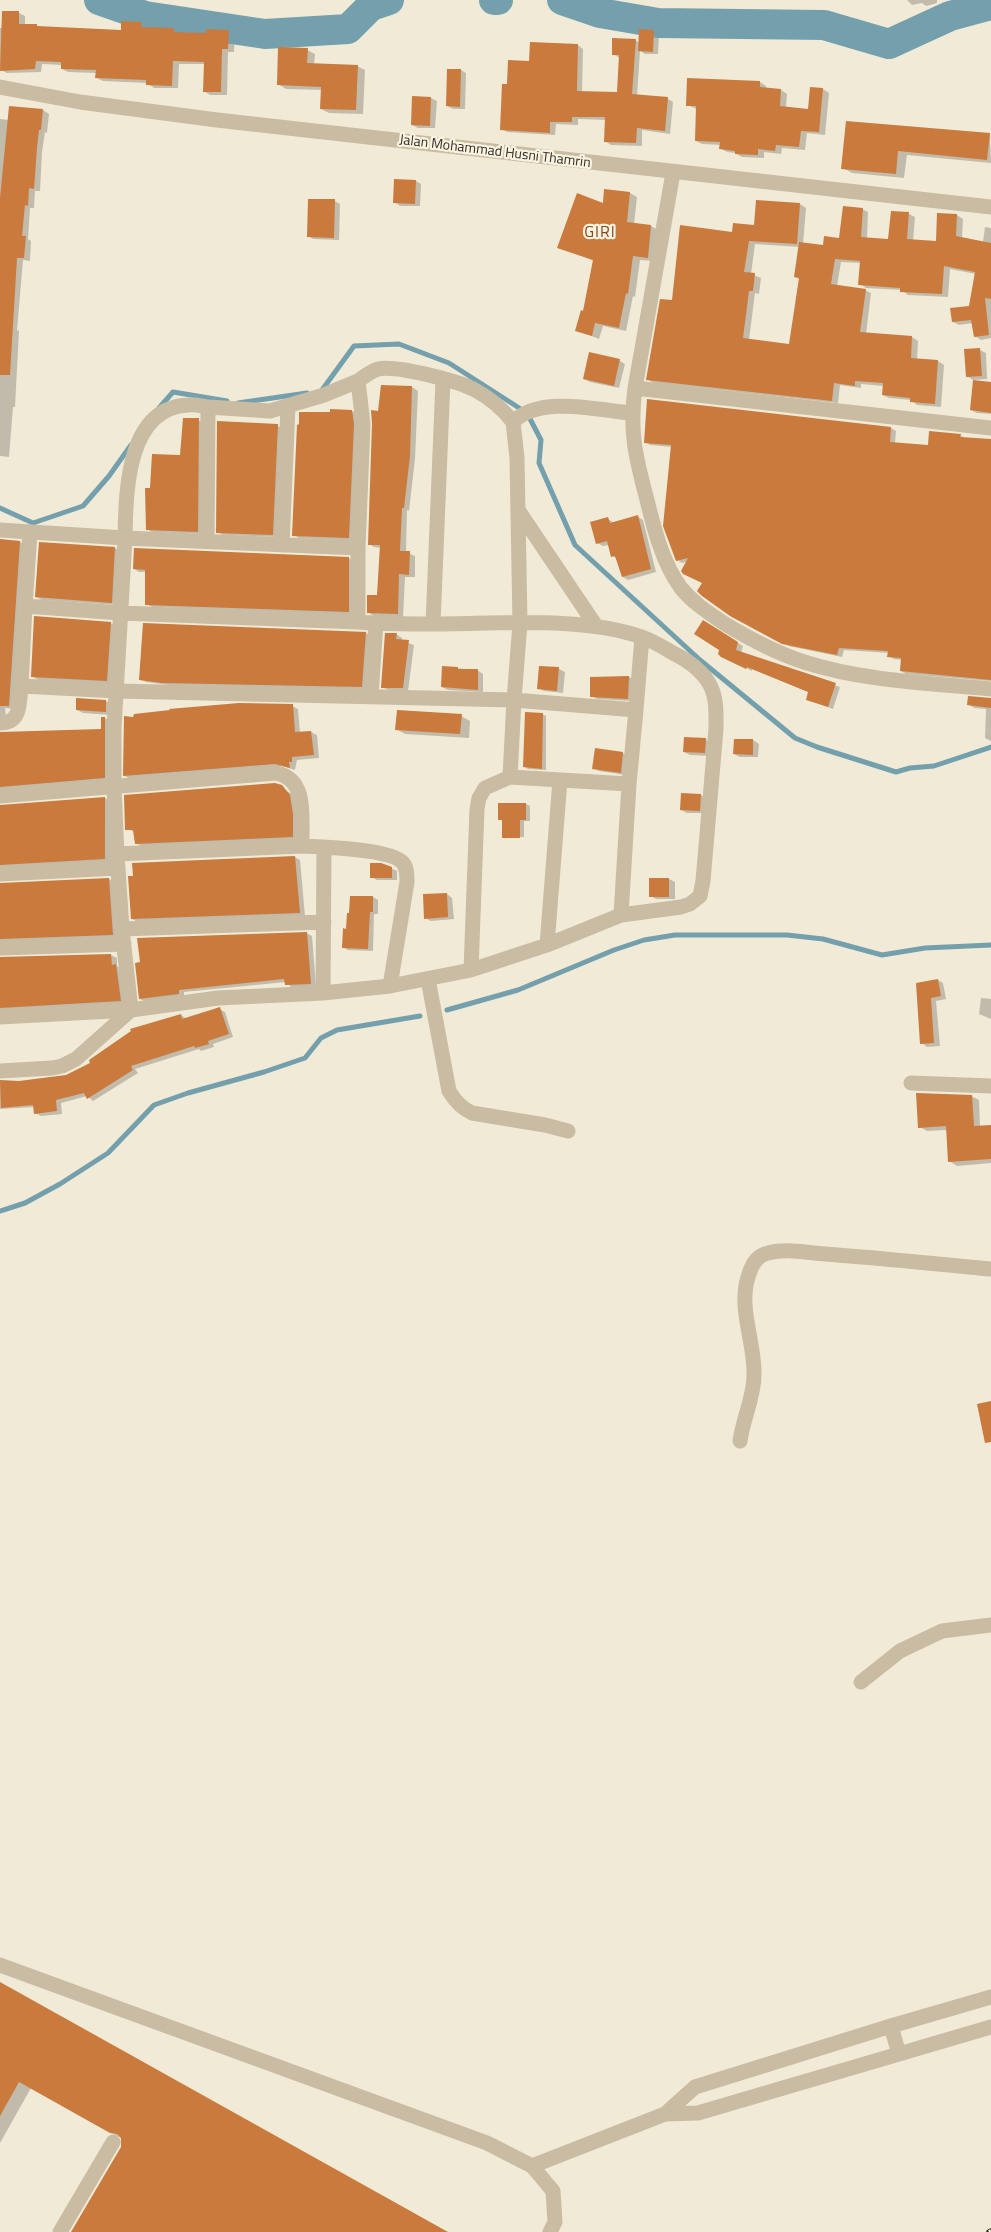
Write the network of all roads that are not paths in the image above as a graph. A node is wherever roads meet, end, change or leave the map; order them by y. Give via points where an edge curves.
1 (0, 87) edge
2 (673, 173) junction
3 (991, 207) edge
4 (443, 380) junction
5 (358, 381) junction
6 (635, 388) junction
7 (208, 407) junction
8 (288, 407) junction
9 (632, 413) junction
10 (518, 418) junction
11 (991, 428) edge
12 (518, 510) junction
13 (0, 530) edge
14 (30, 532) junction
15 (126, 538) junction
16 (207, 542) junction
17 (282, 545) junction
18 (358, 548) junction
19 (25, 606) junction
20 (121, 613) junction
21 (358, 622) junction
22 (376, 623) junction
23 (520, 623) junction
24 (434, 624) junction
25 (596, 626) junction
26 (642, 637) junction
27 (21, 686) junction
28 (991, 689) edge
29 (116, 691) junction
30 (371, 695) junction
31 (514, 700) junction
32 (636, 710) junction
33 (0, 723) edge
34 (510, 777) junction
35 (560, 780) junction
36 (629, 784) junction
37 (114, 788) junction
38 (0, 796) edge
39 (302, 846) junction
40 (324, 847) junction
41 (118, 861) junction
42 (0, 874) edge
43 (621, 915) junction
44 (324, 922) junction
45 (123, 936) junction
46 (547, 945) junction
47 (0, 948) edge
48 (470, 970) junction
49 (428, 979) junction
50 (390, 986) junction
51 (324, 993) junction
52 (132, 1010) junction
53 (0, 1017) edge
54 (0, 1071) edge
55 (911, 1084) dead end
56 (991, 1086) edge
57 (568, 1131) dead end
58 (991, 1269) edge
59 (740, 1441) dead end
60 (991, 1625) edge
61 (861, 1682) dead end
62 (0, 1966) edge
63 (991, 1998) edge
64 (891, 2026) junction
65 (991, 2027) edge
66 (899, 2054) junction
67 (665, 2114) junction
68 (113, 2142) dead end
69 (532, 2166) junction
70 (60, 2232) edge
71 (550, 2232) edge

1 - 2 street, Jalan Mohammad Husni Thamrin via 80,102 217,120
2 - 3 street, Jalan Mohammad Husni Thamrin
2 - 6 street
4 - 5 street via 390,368 368,373
4 - 10 street via 474,390
4 - 24 street
5 - 8 street
5 - 18 street via 363,424
6 - 9 street
6 - 11 street
7 - 8 street via 270,411
7 - 15 street via 188,405 167,411 143,433 134,453 128,481
7 - 16 street
8 - 17 street
9 - 10 street via 560,406 539,408
9 - 28 street via 633,442 653,524 671,571 701,608 766,646 804,662 851,673
10 - 12 street
12 - 23 street
12 - 25 street
13 - 14 street
14 - 15 street
14 - 19 street
15 - 16 street
15 - 20 street
16 - 17 street
17 - 18 street
18 - 21 street
19 - 20 street
19 - 27 street
20 - 21 street
20 - 29 street
21 - 22 street
22 - 24 street
22 - 30 street
23 - 24 street
23 - 25 street
23 - 31 street
25 - 26 street
26 - 32 street
26 - 43 street via 677,655 704,676 715,697 716,729 700,896 681,907
27 - 29 street
27 - 33 street via 15,718
29 - 30 street
29 - 37 street
30 - 31 street
31 - 32 street
31 - 34 street
32 - 36 street
34 - 35 street
34 - 48 street via 491,784 479,798
35 - 36 street
35 - 46 street
36 - 43 street
37 - 38 street
37 - 39 street via 286,774 295,783 300,798
37 - 41 street
39 - 40 street
39 - 41 street
40 - 44 street
40 - 50 street via 384,853 403,863 407,882
41 - 42 street
41 - 45 street
43 - 46 street
44 - 45 street
44 - 51 street
45 - 47 street
45 - 52 street
46 - 48 street
48 - 49 street
49 - 50 street
49 - 57 street via 450,1091 455,1100 472,1113
50 - 51 street
51 - 52 street via 218,998
52 - 53 street
52 - 54 street via 82,1054 62,1066
55 - 56 street
58 - 59 street via 796,1252 772,1252 758,1258 749,1272 744,1292 754,1392
60 - 61 street via 942,1631 900,1651
62 - 69 street via 487,2143
63 - 64 street
64 - 66 street
64 - 67 street via 695,2087
65 - 66 street
66 - 67 street via 698,2113
67 - 69 street
68 - 70 street
69 - 71 street via 553,2191 555,2222

